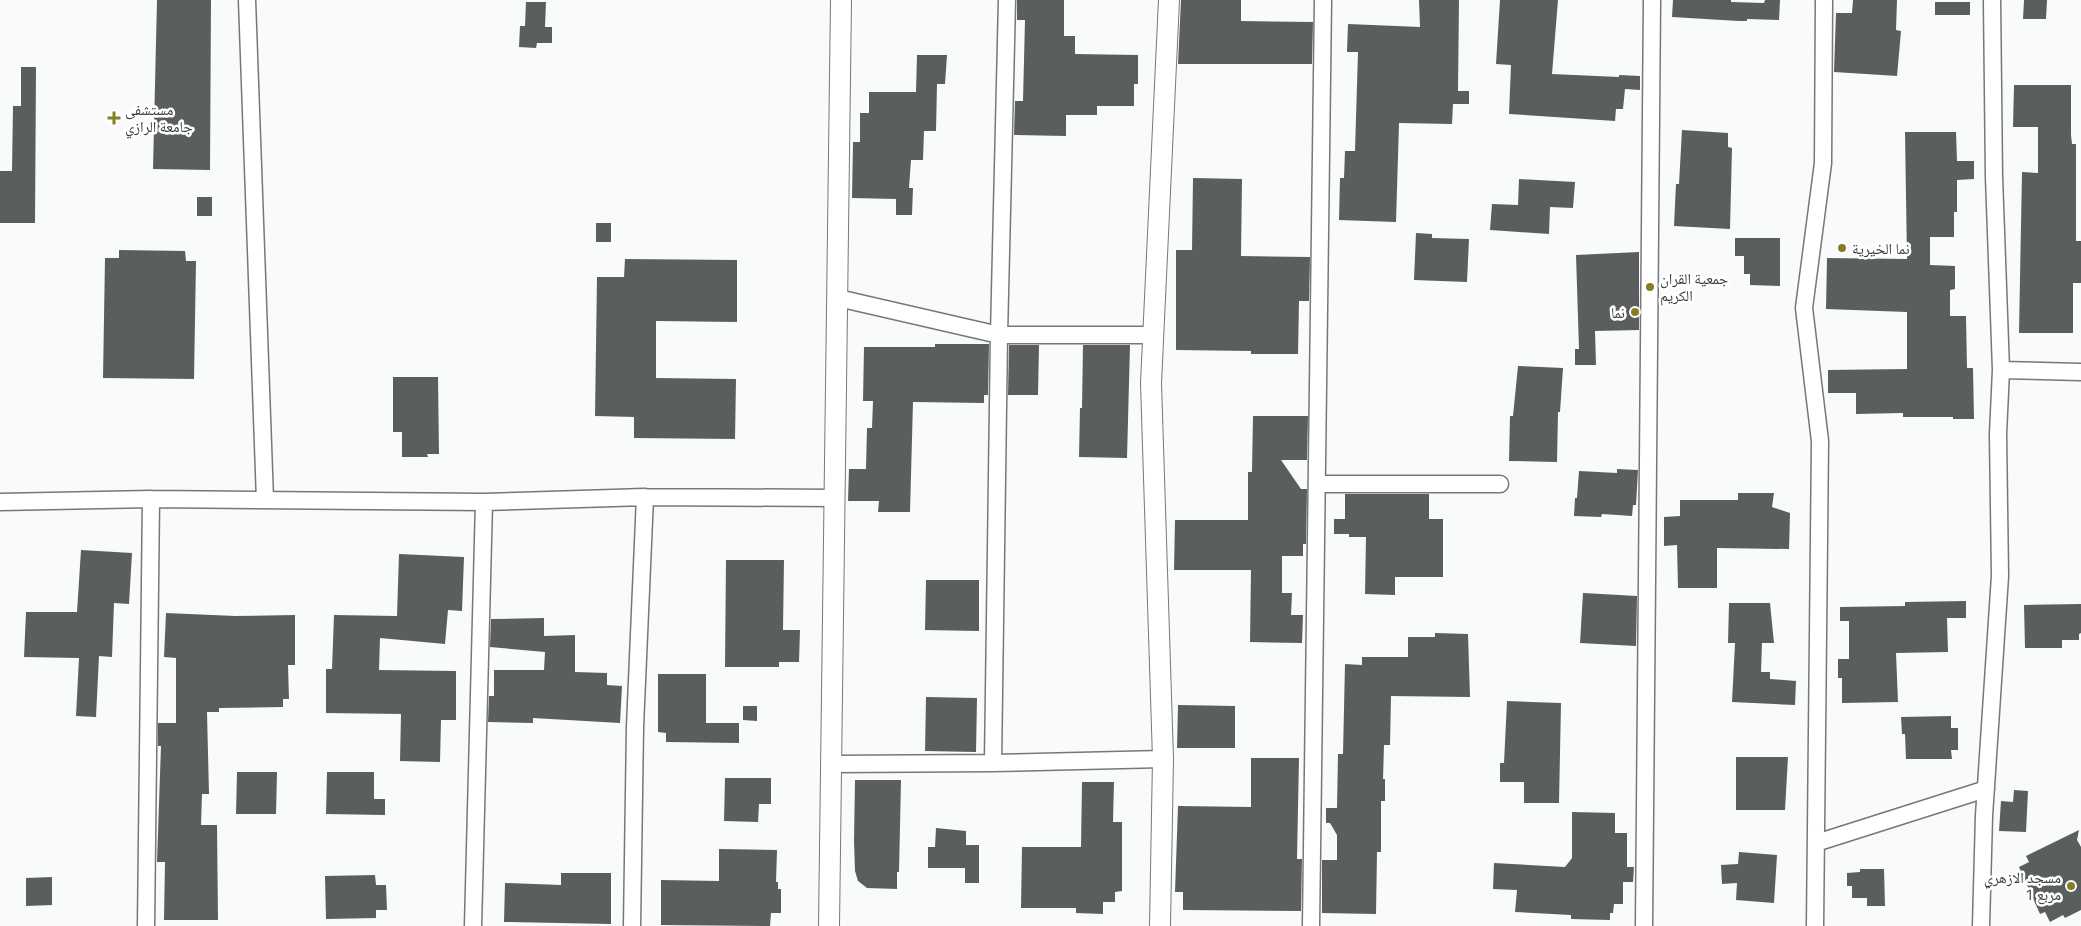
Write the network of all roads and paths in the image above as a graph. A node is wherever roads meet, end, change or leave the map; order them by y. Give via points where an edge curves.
1 (247, 0) edge
2 (841, 0) edge
3 (1006, 0) edge
4 (1168, 0) edge
5 (1323, 0) edge
6 (1652, 0) edge
7 (1824, 0) edge
8 (1992, 0) edge
9 (838, 298) junction
10 (1153, 334) junction
11 (999, 335) junction
12 (2001, 370) junction
13 (2081, 372) edge
14 (1317, 484) junction
15 (1500, 484) dead end
16 (645, 497) junction
17 (835, 498) junction
18 (150, 499) junction
19 (266, 500) junction
20 (0, 502) edge
21 (484, 502) junction
22 (1163, 759) junction
23 (993, 763) junction
24 (832, 764) junction
25 (1986, 789) junction
26 (1816, 843) junction
27 (146, 926) edge
28 (473, 926) edge
29 (632, 926) edge
30 (829, 926) edge
31 (1160, 926) edge
32 (1312, 926) edge
33 (1644, 926) edge
34 (1815, 926) edge
35 (1981, 926) edge

1 - 19 street
2 - 9 street
3 - 11 street
4 - 10 street
5 - 14 street
6 - 33 street
7 - 26 street via 1823,163 1804,308 1820,441
8 - 12 street
9 - 11 street
9 - 17 street
10 - 11 street
10 - 22 street via 1151,383
11 - 23 street
12 - 13 street
12 - 25 street via 1998,434 2000,576
14 - 15 street
14 - 32 street
16 - 17 street
16 - 21 street
16 - 29 street via 635,727
17 - 24 street
18 - 19 street
18 - 20 street
18 - 27 street
19 - 21 street
21 - 28 street
22 - 23 street
22 - 31 street
23 - 24 street
24 - 30 street
25 - 26 street
25 - 35 street
26 - 34 street

